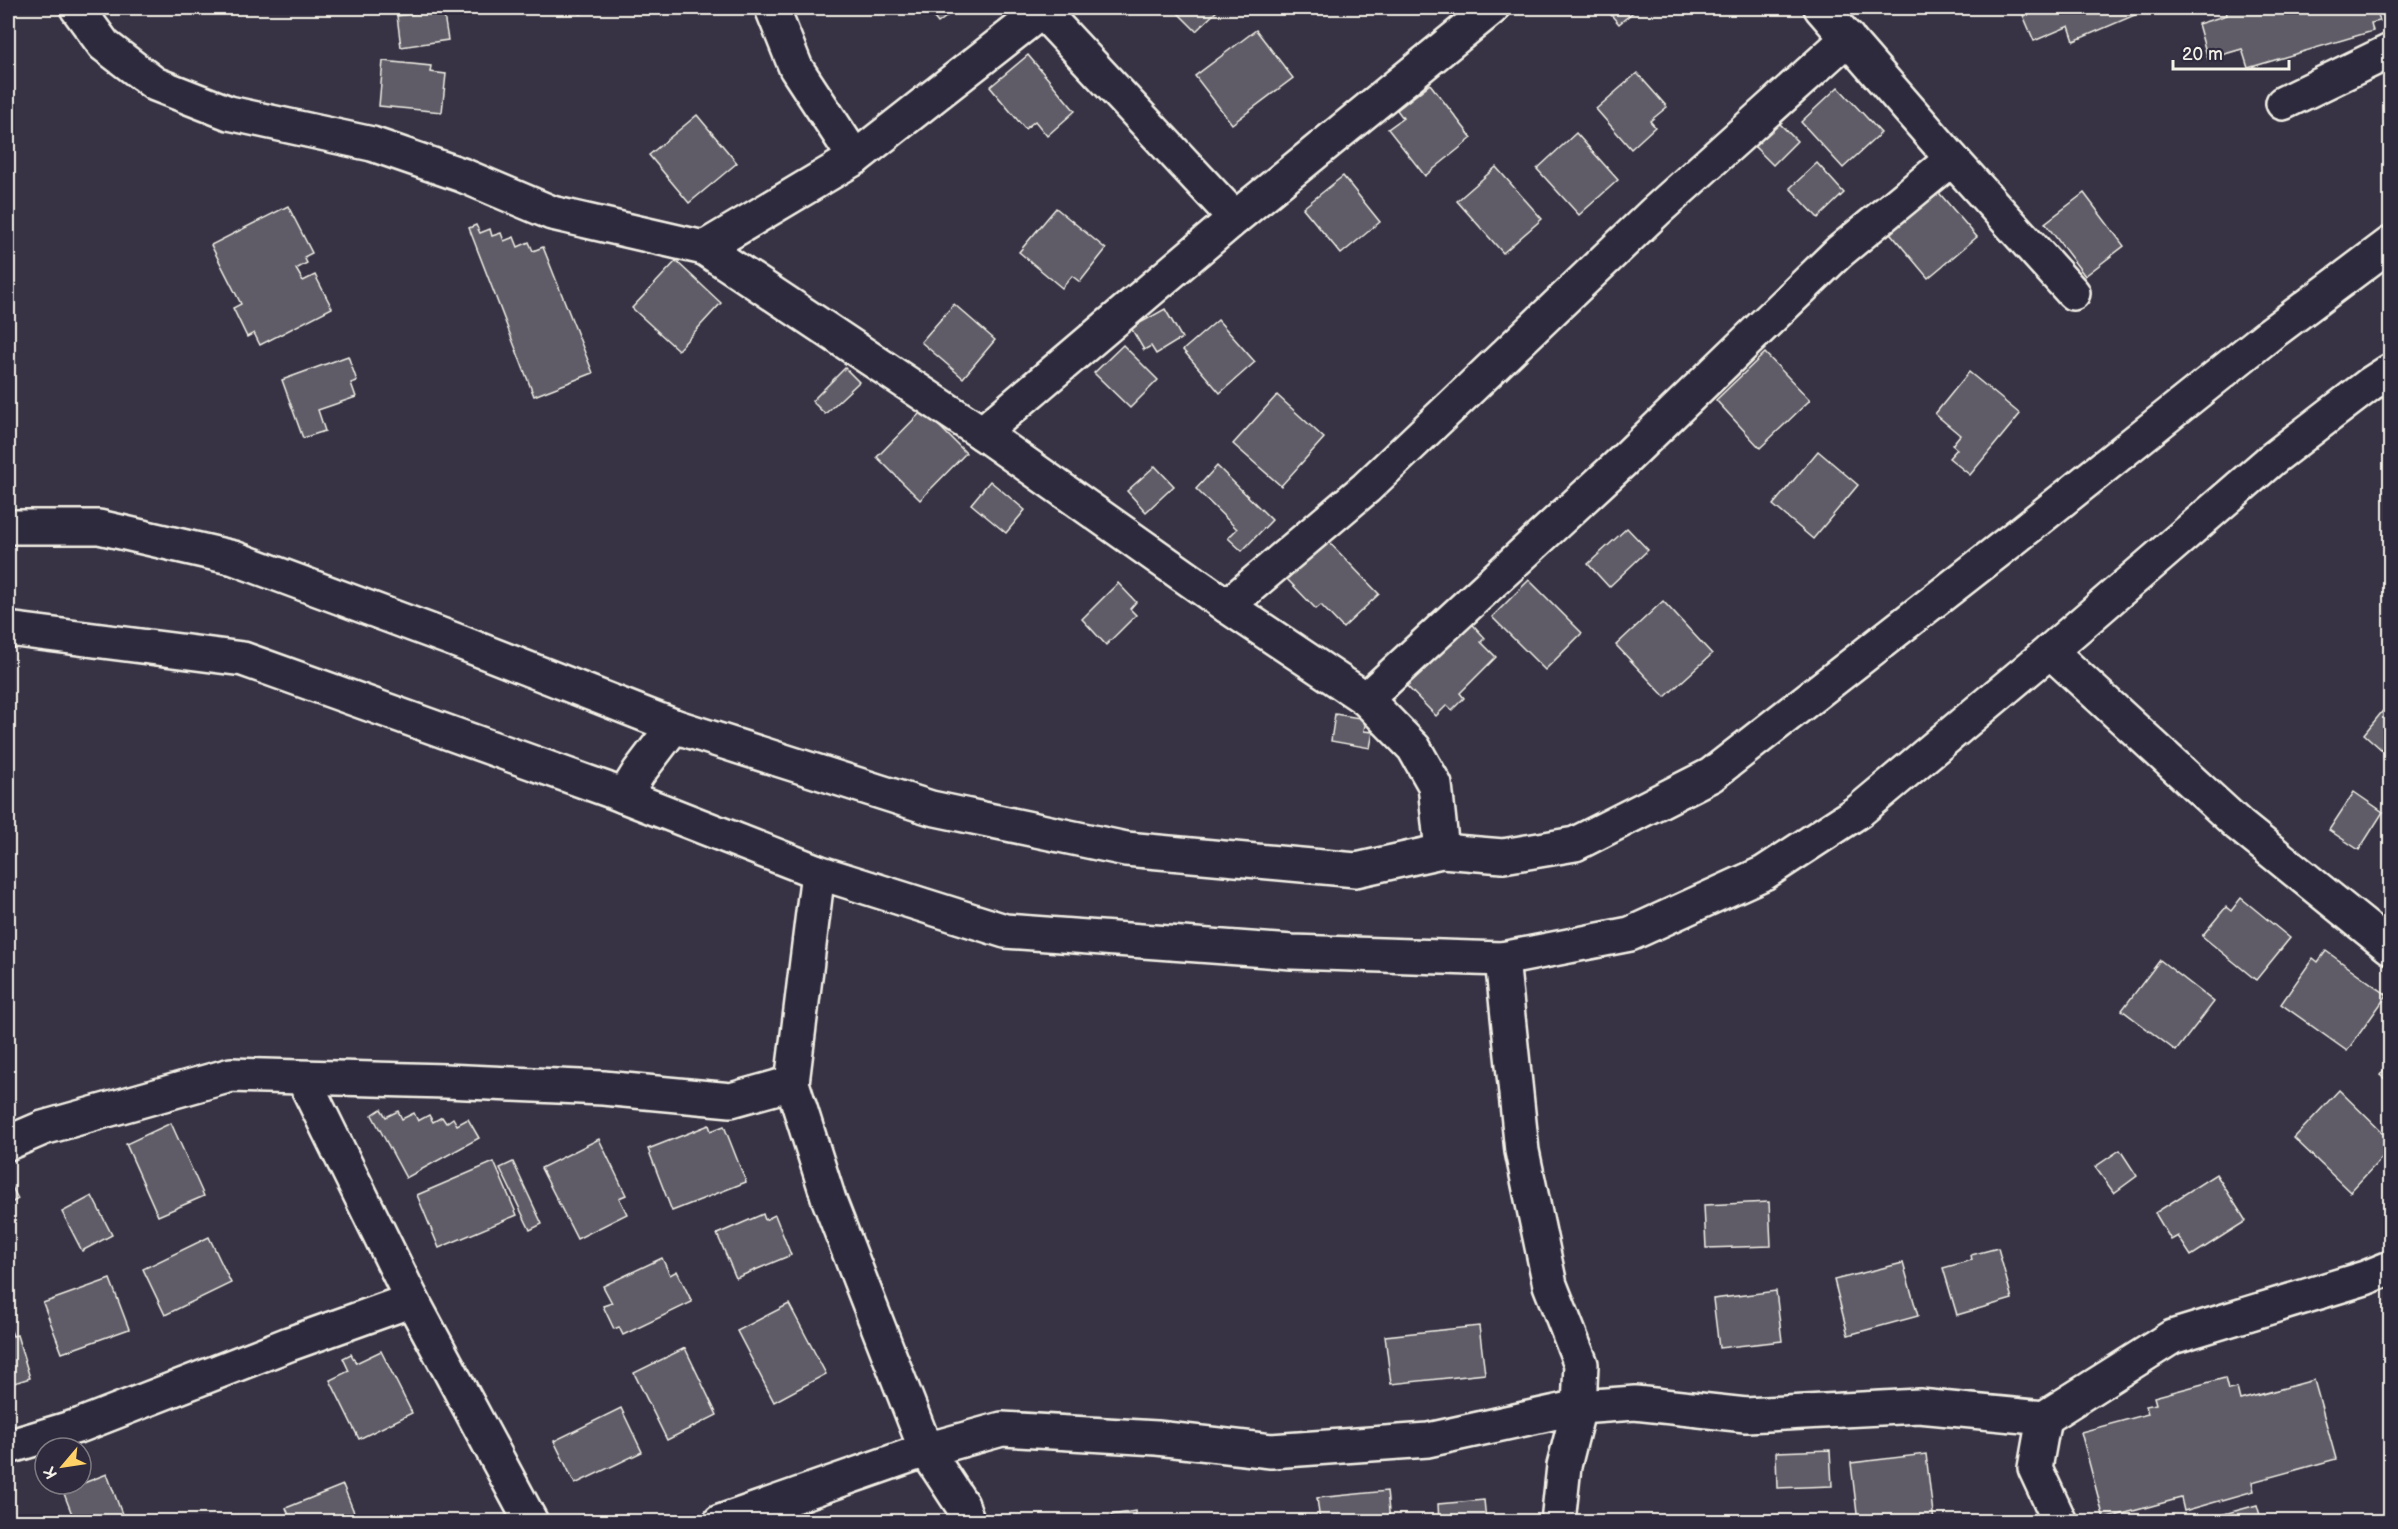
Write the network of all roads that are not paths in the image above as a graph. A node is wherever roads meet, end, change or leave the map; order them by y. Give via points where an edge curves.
1 (77, 8) edge
2 (772, 8) edge
3 (1492, 8) edge
4 (1821, 8) edge
5 (1042, 9) edge
6 (1848, 38) junction
7 (2391, 51) edge
8 (2283, 103) dead end
9 (855, 158) junction
10 (1952, 159) junction
11 (1235, 218) junction
12 (2391, 244) edge
13 (704, 248) junction
14 (2073, 293) dead end
15 (2391, 371) edge
16 (982, 433) junction
17 (8, 527) edge
18 (1227, 606) junction
19 (8, 629) edge
20 (2050, 651) junction
21 (1366, 699) junction
22 (674, 726) junction
23 (624, 796) junction
24 (1442, 851) junction
25 (818, 872) junction
26 (2391, 947) edge
27 (1502, 959) junction
28 (303, 1078) junction
29 (792, 1083) junction
30 (8, 1143) edge
31 (2391, 1268) edge
32 (412, 1300) junction
33 (1579, 1407) junction
34 (2044, 1418) junction
35 (8, 1446) edge
36 (926, 1450) junction
37 (531, 1521) edge
38 (720, 1521) edge
39 (968, 1521) edge
40 (1558, 1521) edge
41 (2061, 1521) edge

1 - 13 street via 104,45 155,84 229,113 372,144 462,175 552,213
2 - 9 street via 796,68
3 - 11 street
4 - 6 street
5 - 9 street
5 - 11 street
6 - 10 street
6 - 18 street via 1656,211 1366,488
7 - 8 street
9 - 13 street
10 - 14 street
10 - 21 street via 1839,252 1613,470
11 - 16 street
12 - 24 street via 2270,334 1711,775 1575,844 1503,856
13 - 16 street
15 - 20 street via 2271,460
16 - 18 street
17 - 22 street via 99,527 234,558
18 - 21 street
19 - 23 street via 243,660
20 - 26 street via 2239,825
20 - 27 street via 1859,811 1764,873 1630,934
21 - 24 street via 1414,748 1435,785
22 - 23 street
22 - 24 street via 931,808 1126,849 1356,870
23 - 25 street
25 - 27 street via 1005,931 1292,952
25 - 29 street
27 - 33 street via 1522,1151 1550,1285 1581,1364
28 - 29 street via 591,1088 731,1100
28 - 30 street via 231,1076 43,1128
28 - 32 street
29 - 36 street via 829,1200
31 - 34 street via 2172,1337
32 - 35 street via 81,1425
32 - 37 street
33 - 34 street via 1635,1403 1746,1415 1919,1406
33 - 36 street via 1428,1440 1271,1451 1157,1438 1002,1429
33 - 40 street via 1564,1467
34 - 41 street via 2035,1468
36 - 38 street
36 - 39 street via 963,1505

